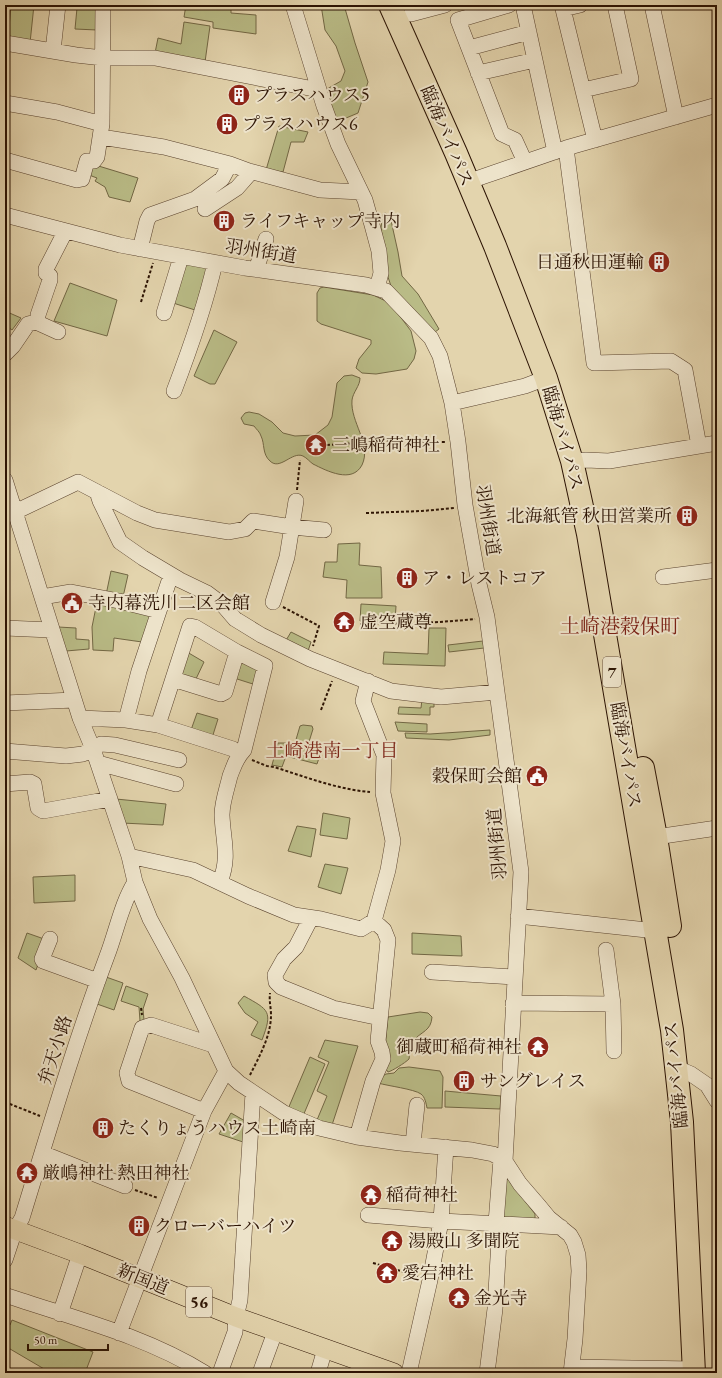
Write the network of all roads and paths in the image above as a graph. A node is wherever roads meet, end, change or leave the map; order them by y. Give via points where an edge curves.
1 (58, 5) edge
2 (103, 5) edge
3 (293, 5) edge
4 (390, 5) edge
5 (445, 5) edge
6 (510, 5) edge
7 (523, 5) edge
8 (580, 5) edge
9 (615, 5) edge
10 (652, 5) edge
11 (409, 10) edge
12 (529, 32) junction
13 (5, 43) edge
14 (468, 48) junction
15 (53, 51) junction
16 (103, 58) junction
17 (535, 60) junction
18 (478, 73) junction
19 (319, 90) junction
20 (583, 90) junction
21 (5, 103) edge
22 (717, 105) edge
23 (676, 117) junction
24 (102, 130) junction
25 (595, 140) junction
26 (561, 150) junction
27 (5, 160) edge
28 (525, 162) junction
29 (230, 164) junction
30 (251, 172) junction
31 (473, 180) junction
32 (361, 192) junction
33 (205, 209) dead end
34 (5, 215) edge
35 (64, 232) junction
36 (266, 239) dead end
37 (140, 249) junction
38 (156, 252) junction
39 (181, 257) junction
40 (215, 263) junction
41 (256, 270) junction
42 (377, 288) junction
43 (141, 302) dead end
44 (164, 313) dead end
45 (38, 315) dead end
46 (58, 332) dead end
47 (5, 354) edge
48 (546, 378) junction
49 (174, 391) dead end
50 (452, 403) junction
51 (458, 442) junction
52 (717, 443) edge
53 (327, 444) dead end
54 (699, 446) junction
55 (300, 460) dead end
56 (579, 460) junction
57 (5, 480) edge
58 (97, 492) junction
59 (8, 497) edge
60 (296, 501) joint
61 (466, 507) junction
62 (15, 512) junction
63 (366, 513) dead end
64 (292, 528) junction
65 (324, 530) dead end
66 (717, 570) edge
67 (171, 575) junction
68 (663, 577) dead end
69 (42, 597) junction
70 (273, 602) joint
71 (159, 611) junction
72 (487, 617) junction
73 (360, 624) dead end
74 (5, 628) edge
75 (51, 630) junction
76 (237, 652) junction
77 (310, 659) junction
78 (336, 669) junction
79 (173, 679) junction
80 (368, 681) junction
81 (497, 692) junction
82 (74, 700) junction
83 (5, 703) edge
84 (321, 710) dead end
85 (80, 718) junction
86 (126, 720) junction
87 (158, 725) junction
88 (93, 749) junction
89 (5, 752) edge
90 (240, 754) junction
91 (179, 760) dead end
92 (98, 763) junction
93 (5, 784) edge
94 (176, 784) dead end
95 (383, 793) junction
96 (110, 799) junction
97 (717, 828) edge
98 (656, 837) junction
99 (129, 856) junction
100 (135, 882) junction
101 (220, 882) junction
102 (518, 916) junction
103 (311, 918) junction
104 (374, 921) junction
105 (656, 932) junction
106 (50, 939) dead end
107 (606, 950) dead end
108 (432, 972) dead end
109 (514, 977) junction
110 (98, 981) junction
111 (276, 982) junction
112 (513, 1003) junction
113 (613, 1004) junction
114 (380, 1018) junction
115 (214, 1045) junction
116 (614, 1051) dead end
117 (226, 1071) junction
118 (698, 1076) edge
119 (249, 1090) junction
120 (717, 1101) edge
121 (5, 1102) edge
122 (417, 1105) dead end
123 (204, 1110) junction
124 (53, 1120) junction
125 (357, 1137) junction
126 (413, 1144) junction
127 (446, 1147) junction
128 (42, 1153) junction
129 (503, 1160) junction
130 (125, 1186) joint
131 (168, 1202) junction
132 (368, 1215) dead end
133 (441, 1220) junction
134 (498, 1223) junction
135 (561, 1227) junction
136 (10, 1228) edge
137 (80, 1254) junction
138 (5, 1260) edge
139 (373, 1263) dead end
140 (140, 1278) junction
141 (430, 1280) junction
142 (5, 1295) edge
143 (60, 1314) junction
144 (236, 1317) junction
145 (275, 1332) junction
146 (119, 1333) junction
147 (325, 1349) junction
148 (571, 1370) edge
149 (699, 1372) edge
150 (204, 1373) edge
151 (220, 1373) edge
152 (260, 1373) edge
153 (318, 1373) edge
154 (394, 1373) edge
155 (409, 1373) edge
156 (487, 1373) edge

1 - 15 street
2 - 16 street
3 - 19 street
4 - 31 highway, 臨海バイパス / 7
5 - 11 street
6 - 14 street via 458,20
7 - 12 street
8 - 20 street via 563,9
9 - 20 street via 631,79
10 - 23 street
11 - 31 highway, 臨海バイパス / 7
12 - 14 street
12 - 17 street
13 - 15 street
14 - 18 street
15 - 16 street
16 - 19 street via 155,58
16 - 24 street
17 - 18 street
17 - 26 street
18 - 28 street via 502,134 516,140
19 - 32 street via 338,144
20 - 25 street
21 - 24 street via 57,112
22 - 23 street
23 - 25 street
24 - 27 street via 97,157 94,161 87,161 82,179 77,180
24 - 29 street
25 - 26 street
26 - 28 street
26 - 54 street via 594,363 671,361 685,370
28 - 31 street
29 - 30 street
29 - 37 street via 222,179 195,198 150,214
30 - 32 street via 320,190
30 - 33 street via 237,188
31 - 48 highway, 臨海バイパス / 7 via 495,246
31 - 56 highway, 臨海バイパス / 7 via 544,336 572,411
32 - 42 street via 379,251 381,273
34 - 35 street, 羽州街道
35 - 37 street, 羽州街道
35 - 45 street via 46,269 50,280
36 - 41 street
37 - 38 street, 羽州街道
38 - 39 street, 羽州街道
38 - 43 path
39 - 40 street, 羽州街道
39 - 44 street
40 - 41 street, 羽州街道
40 - 49 street via 193,343
41 - 42 street, 羽州街道
42 - 50 street, 羽州街道 via 386,291 431,338 440,356
46 - 47 street via 36,322 28,324
48 - 50 street via 525,386
48 - 56 highway, 臨海バイパス / 7
50 - 51 street, 羽州街道
51 - 53 path via 385,441
51 - 61 street, 羽州街道
52 - 54 street
54 - 56 street via 609,461
55 - 60 path
56 - 98 highway, 臨海バイパス / 7 via 603,536
56 - 105 highway, 臨海バイパス / 7 via 588,534
57 - 59 street
58 - 62 street via 78,482
58 - 64 street via 155,520 229,532 245,529 252,521
58 - 67 street via 120,542
59 - 62 street
60 - 64 street
61 - 63 path
61 - 72 street, 羽州街道 via 478,584
62 - 69 street
64 - 65 street
64 - 70 street via 287,557
66 - 68 street
67 - 71 street
67 - 77 street via 213,597 235,619 261,635
69 - 71 street via 71,592
69 - 75 street
70 - 77 path via 319,626
71 - 86 street
72 - 73 path via 454,621
72 - 81 street, 羽州街道
74 - 75 street
75 - 82 street
76 - 79 street via 225,692 221,694
76 - 79 street via 190,626
76 - 90 street via 265,666 244,750
77 - 78 street
78 - 80 street
78 - 84 path
79 - 87 street
80 - 81 street via 391,691 441,697
80 - 95 street via 364,701 384,755
81 - 102 street, 羽州街道 via 521,872
82 - 83 street
82 - 85 street
85 - 86 street
85 - 88 street
86 - 87 street
87 - 90 street
88 - 89 street via 83,754 66,756
88 - 91 street via 101,744
88 - 92 street
90 - 95 path via 266,766 274,766 326,784 351,790
90 - 101 street via 235,760 224,800 222,814 226,856
92 - 94 street
92 - 96 street
93 - 96 street via 34,784 38,808 43,811
95 - 104 street via 393,841
96 - 99 street
97 - 98 street
98 - 118 highway, 臨海バイパス / 7 via 688,1037
99 - 100 street
99 - 101 street via 193,870
100 - 110 street, 弁天小路 via 128,892
100 - 115 street via 150,919
101 - 103 street via 294,915
102 - 105 street
102 - 109 street, 羽州街道
103 - 104 street via 361,929
103 - 111 street via 296,947 281,964
104 - 114 street via 384,930 388,940
105 - 118 highway, 臨海バイパス / 7 via 672,1030
106 - 110 street via 42,961
107 - 113 street
108 - 109 street
109 - 112 street, 羽州街道
110 - 124 street, 弁天小路
111 - 114 street via 281,987 333,1008
111 - 119 path via 270,990 271,1016
112 - 113 street
112 - 129 street, 羽州街道
113 - 116 street
114 - 125 street via 378,1041 383,1059 373,1082
115 - 117 street
115 - 123 street via 151,1025 142,1028 127,1073 129,1081
117 - 119 street
117 - 123 street
118 - 120 street
118 - 149 highway, 臨海バイパス / 7 via 682,1122
119 - 125 street via 284,1113 319,1128
119 - 144 street via 240,1300
121 - 124 path
122 - 126 street
123 - 131 street
124 - 128 street, 弁天小路
125 - 126 street
126 - 127 street
127 - 129 street via 493,1154
127 - 133 street
128 - 130 street
128 - 136 street, 弁天小路 via 22,1218
129 - 134 street, 羽州街道
129 - 135 street via 549,1218
130 - 131 path
131 - 140 street
132 - 133 street
133 - 134 street
133 - 141 street
134 - 135 street
134 - 156 street, 羽州街道 via 495,1309
135 - 148 street via 570,1235 578,1256 577,1309
136 - 137 main road, 新国道 / 56
136 - 138 street, 弁天小路
137 - 140 main road, 新国道 / 56
137 - 143 street
139 - 141 path
140 - 144 main road, 新国道 / 56
140 - 146 street
141 - 155 street
142 - 143 street
143 - 146 street
144 - 145 main road, 新国道 / 56
144 - 151 street via 235,1332
145 - 147 main road, 新国道 / 56
145 - 152 street
146 - 150 street via 154,1347
147 - 153 street
147 - 154 main road, 新国道 / 56
148 - 149 street

